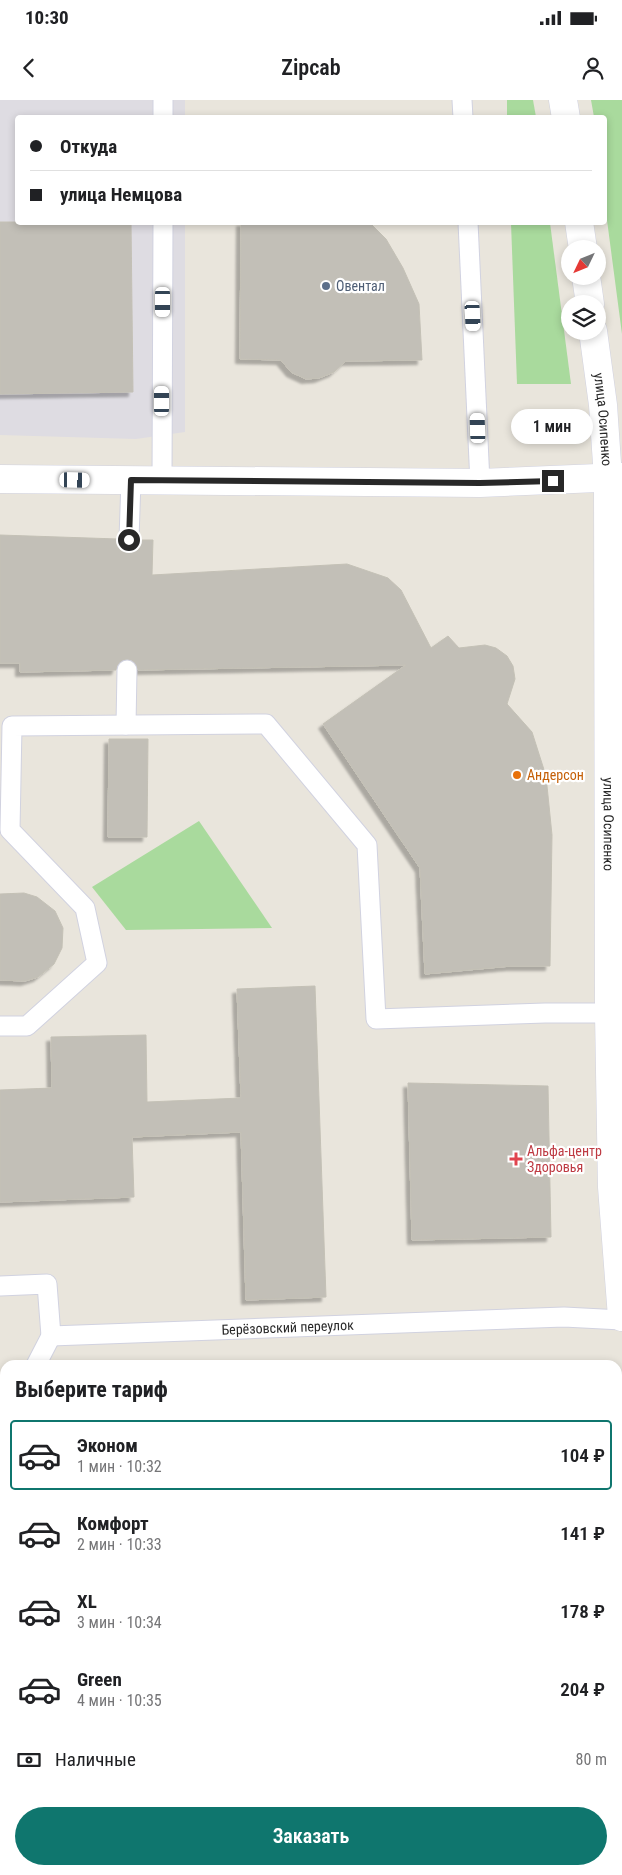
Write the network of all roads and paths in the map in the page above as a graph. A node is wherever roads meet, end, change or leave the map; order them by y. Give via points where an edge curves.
1 (163, 100) edge
2 (462, 100) edge
3 (563, 100) edge
4 (163, 115) edge
5 (463, 115) edge
6 (566, 115) edge
7 (163, 225) edge
8 (468, 225) edge
9 (579, 225) edge
10 (582, 240) edge
11 (594, 340) edge
12 (615, 478) edge
13 (0, 479) edge
14 (131, 480) junction
15 (162, 481) junction
16 (480, 483) junction
17 (129, 540) dead end
18 (127, 670) dead end
19 (126, 725) junction
20 (609, 1013) junction
21 (0, 1026) edge
22 (616, 1090) edge
23 (0, 1286) edge
24 (622, 1319) edge
25 (51, 1336) junction
26 (39, 1360) edge

1 - 4 lane
2 - 5 lane
3 - 6 main road
7 - 15 lane
8 - 16 lane
9 - 10 main road
11 - 12 main road, улица Осипенко
12 - 16 main road
12 - 20 main road, улица Осипенко
13 - 14 main road
14 - 15 main road
14 - 17 lane
15 - 16 main road
18 - 19 lane
19 - 20 lane via 266,724 367,845 376,1019
19 - 21 lane via 12,726 10,830 85,908 97,963 27,1026
20 - 22 main road, улица Осипенко
22 - 24 main road, улица Осипенко via 612,1187
23 - 25 lane via 47,1284
24 - 25 lane, Берёзовский переулок via 564,1317
25 - 26 lane

